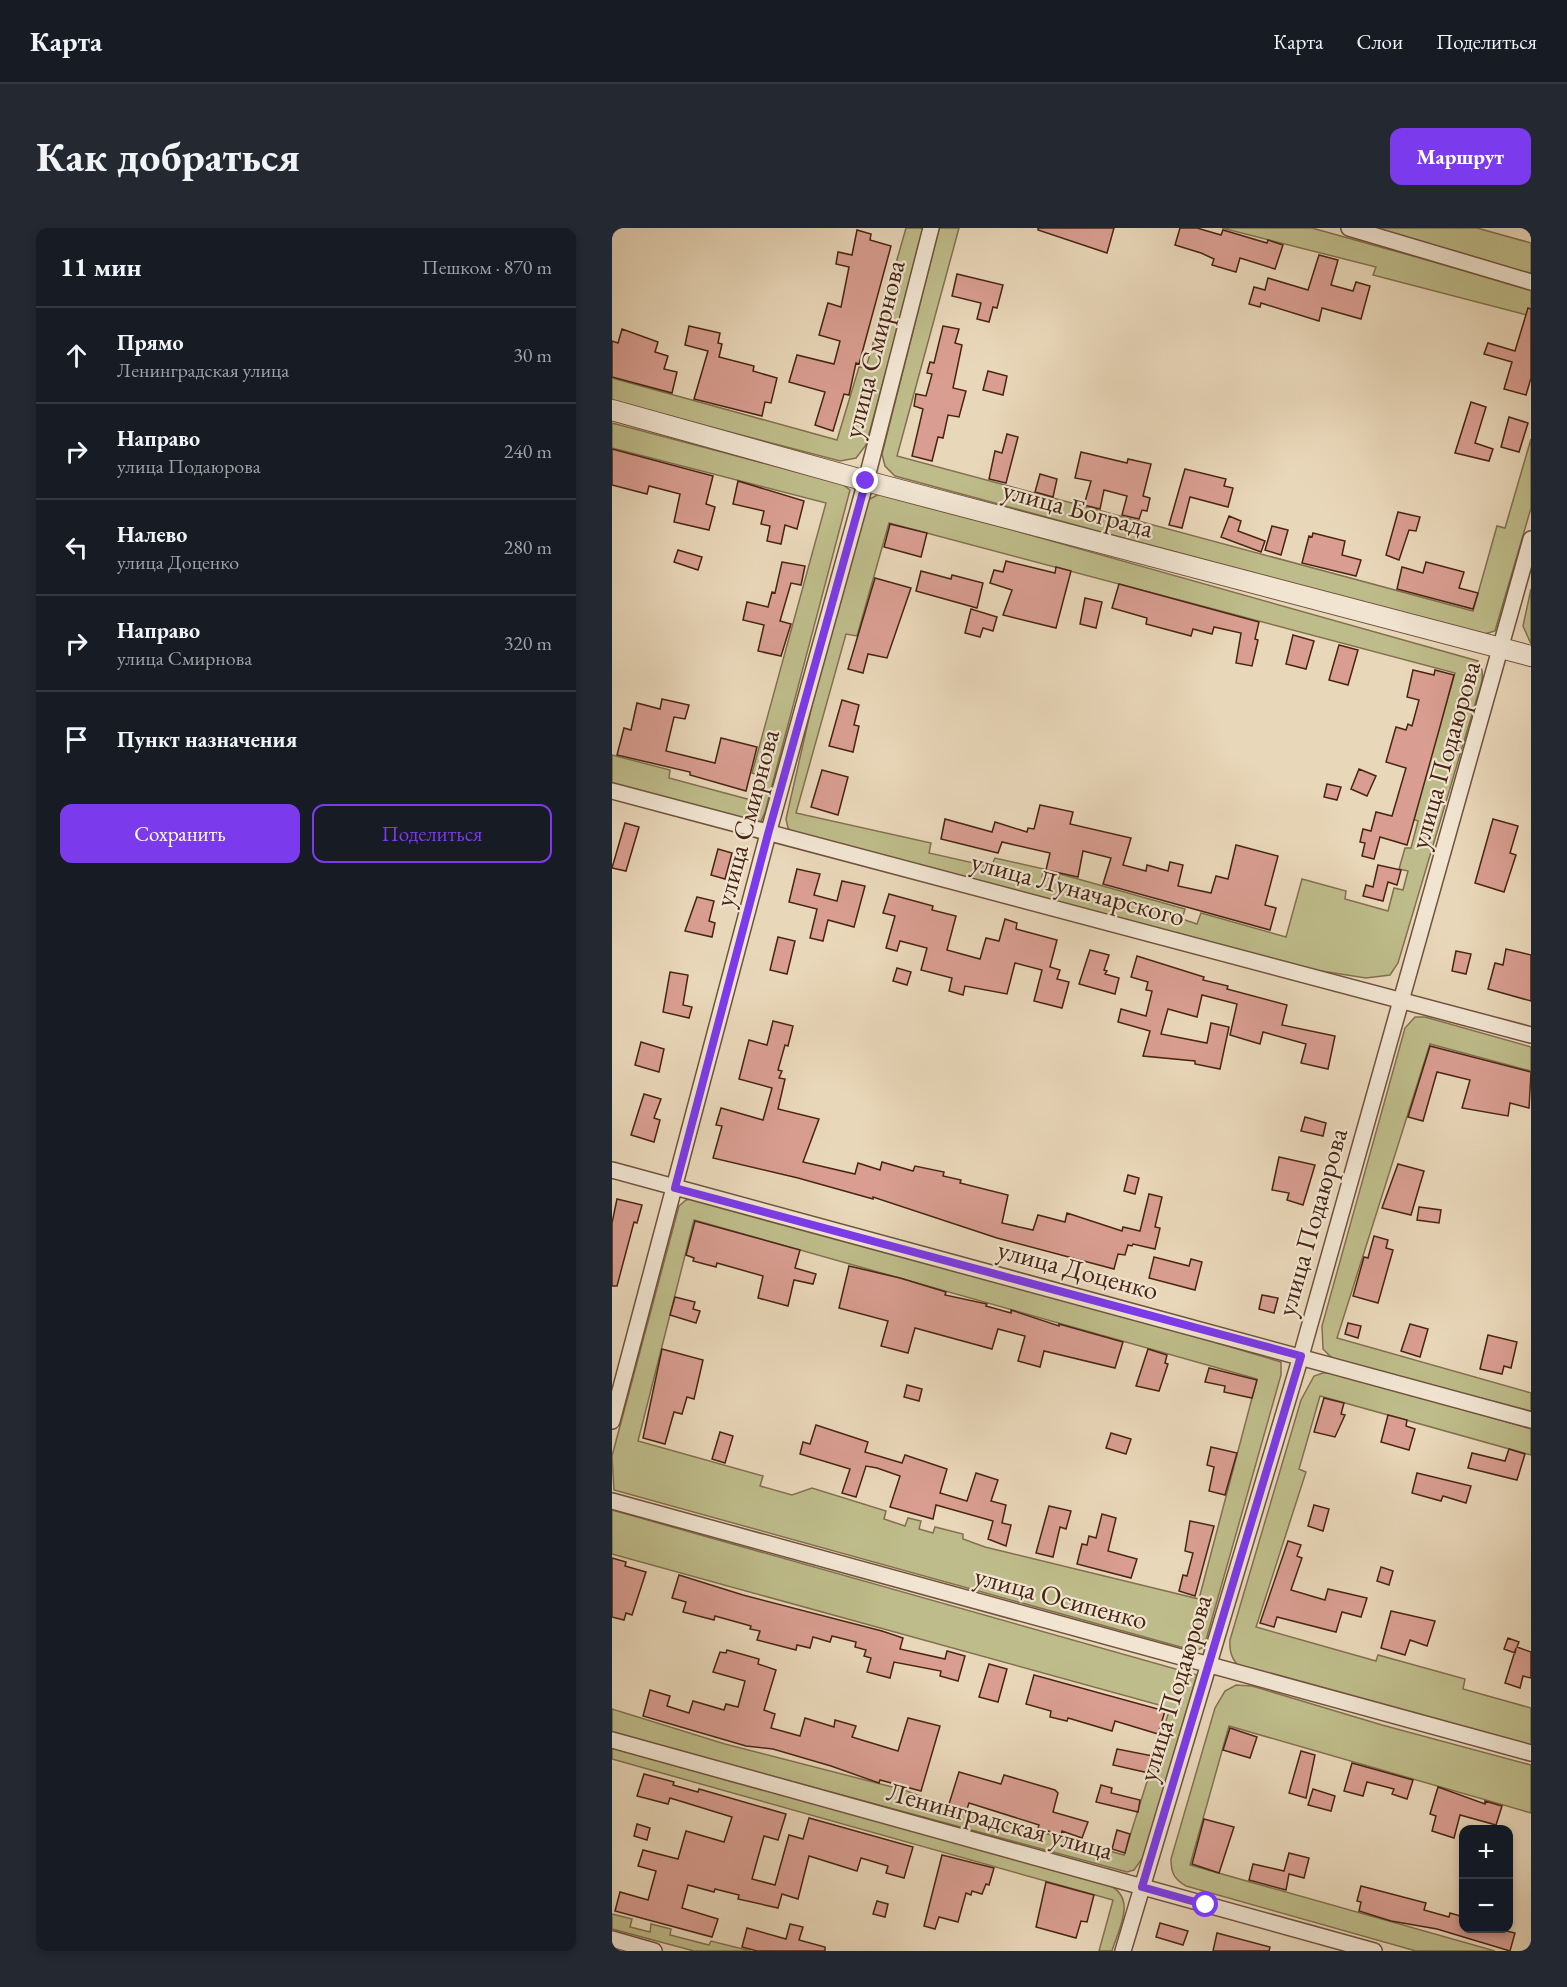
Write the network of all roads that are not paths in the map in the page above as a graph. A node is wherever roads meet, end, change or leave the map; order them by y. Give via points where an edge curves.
1 (931, 228) edge
2 (1349, 228) edge
3 (1531, 282) edge
4 (612, 410) edge
5 (866, 481) junction
6 (1531, 539) edge
7 (1501, 648) junction
8 (1531, 656) edge
9 (612, 791) edge
10 (768, 834) junction
11 (1402, 1000) junction
12 (1531, 1035) edge
13 (612, 1170) edge
14 (675, 1188) junction
15 (1301, 1356) junction
16 (1531, 1420) edge
17 (612, 1421) edge
18 (612, 1501) edge
19 (1209, 1666) junction
20 (612, 1740) edge
21 (1531, 1753) edge
22 (1142, 1887) junction
23 (612, 1939) edge
24 (654, 1951) edge
25 (1123, 1951) edge
26 (1374, 1951) edge

1 - 5 street, улица Смирнова
2 - 3 street
4 - 5 street, улица Бограда
5 - 7 street, улица Бограда
5 - 10 street, улица Смирнова
6 - 7 street, улица Подаюрова
7 - 8 street, улица Бограда
7 - 11 street, улица Подаюрова
9 - 10 street, улица Луначарского
10 - 11 street, улица Луначарского
10 - 14 street, улица Смирнова
11 - 12 street, улица Луначарского
11 - 15 street, улица Подаюрова
13 - 14 street, улица Доценко
14 - 15 street, улица Доценко
14 - 17 street, улица Смирнова
15 - 16 street, улица Доценко
15 - 19 street, улица Подаюрова
18 - 19 street, улица Осипенко
19 - 21 street, улица Осипенко
19 - 22 street, улица Подаюрова
20 - 22 street, Ленинградская улица
22 - 25 street, улица Подаюрова
22 - 26 street, Ленинградская улица
23 - 24 street

